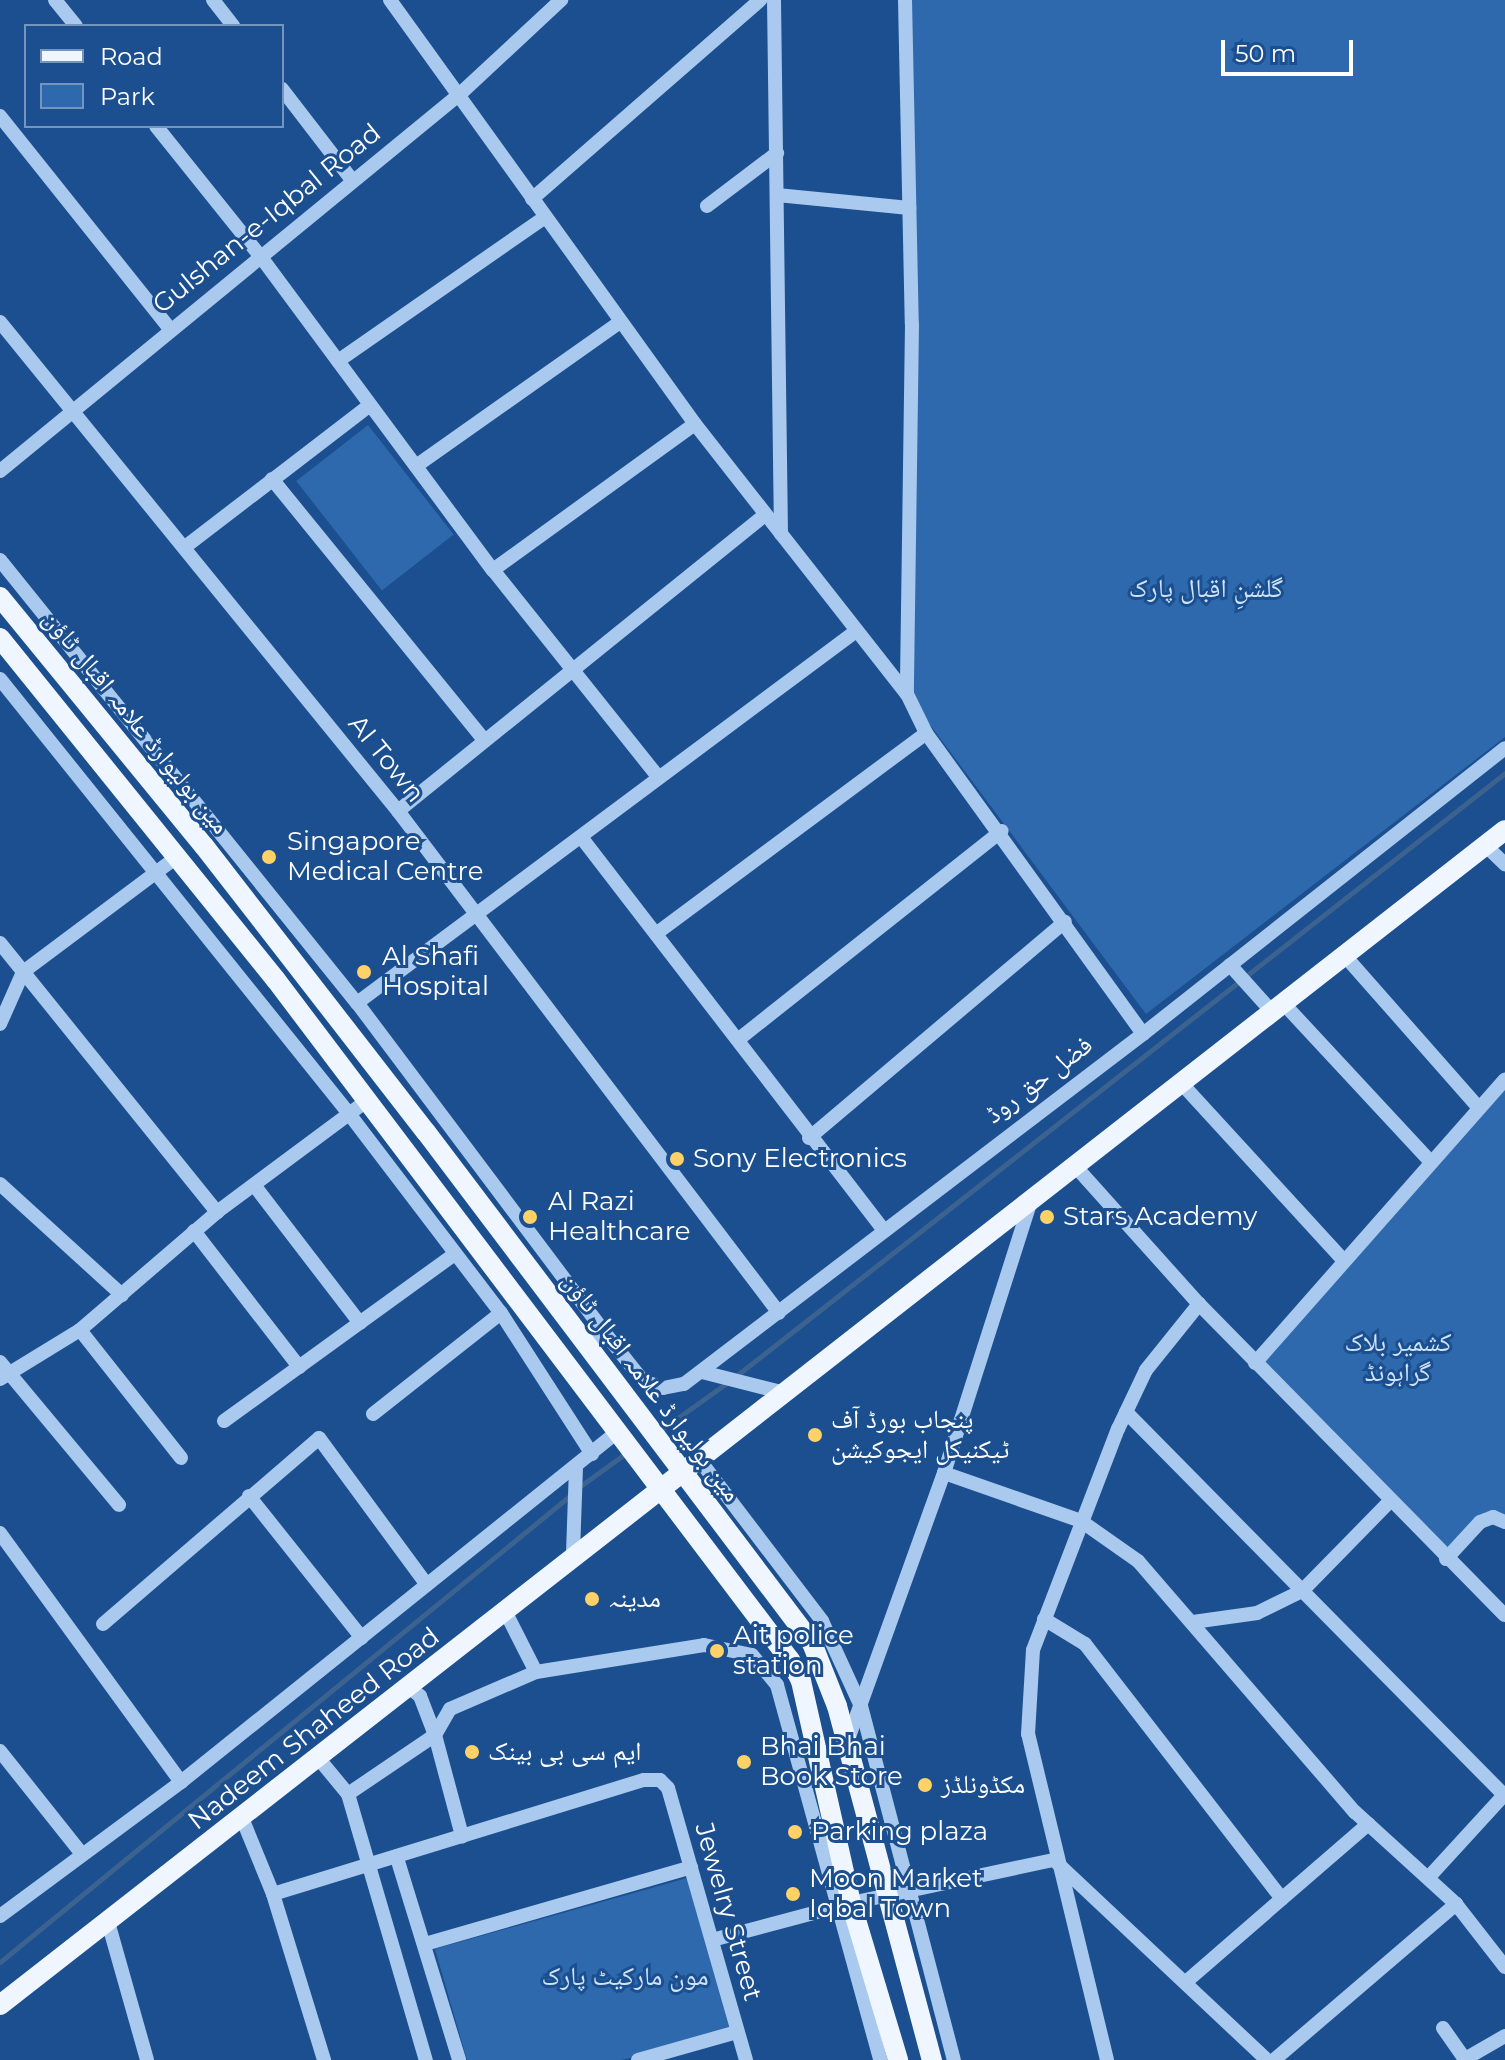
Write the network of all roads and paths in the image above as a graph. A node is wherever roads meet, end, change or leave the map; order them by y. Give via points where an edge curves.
1 (55, 0) edge
2 (213, 0) edge
3 (390, 0) edge
4 (561, 0) edge
5 (760, 0) edge
6 (774, 0) edge
7 (905, 0) edge
8 (545, 5) edge
9 (74, 24) edge
10 (231, 24) edge
11 (284, 92) edge
12 (461, 93) junction
13 (0, 116) edge
14 (158, 128) edge
15 (777, 153) junction
16 (352, 180) junction
17 (777, 195) junction
18 (532, 199) junction
19 (707, 206) dead end
20 (909, 208) junction
21 (545, 217) junction
22 (261, 257) junction
23 (0, 322) edge
24 (620, 322) junction
25 (170, 329) junction
26 (338, 361) junction
27 (370, 405) junction
28 (73, 413) junction
29 (695, 424) junction
30 (416, 466) junction
31 (0, 471) edge
32 (272, 479) junction
33 (765, 515) junction
34 (781, 534) junction
35 (185, 547) junction
36 (0, 560) edge
37 (493, 570) junction
38 (0, 597) edge
39 (856, 631) junction
40 (0, 638) edge
41 (578, 670) junction
42 (0, 679) edge
43 (907, 694) junction
44 (926, 733) junction
45 (484, 740) junction
46 (1505, 748) edge
47 (658, 777) junction
48 (398, 811) junction
49 (1505, 830) edge
50 (1001, 831) junction
51 (581, 837) junction
52 (1485, 845) junction
53 (177, 857) junction
54 (1505, 864) edge
55 (154, 871) junction
56 (479, 916) junction
57 (1065, 922) junction
58 (657, 933) junction
59 (0, 943) edge
60 (1345, 956) junction
61 (1233, 969) junction
62 (23, 972) junction
63 (357, 1003) junction
64 (1278, 1008) junction
65 (0, 1024) edge
66 (1143, 1034) junction
67 (739, 1039) junction
68 (1505, 1079) edge
69 (1182, 1084) junction
70 (368, 1100) junction
71 (1479, 1108) junction
72 (350, 1115) junction
73 (809, 1138) junction
74 (1431, 1162) junction
75 (1076, 1167) junction
76 (0, 1184) edge
77 (254, 1185) junction
78 (1030, 1204) junction
79 (217, 1212) junction
80 (884, 1230) junction
81 (194, 1231) junction
82 (453, 1255) junction
83 (1343, 1260) junction
84 (122, 1295) junction
85 (1199, 1304) junction
86 (501, 1313) junction
87 (779, 1313) junction
88 (360, 1323) junction
89 (80, 1330) junction
90 (605, 1333) junction
91 (587, 1347) junction
92 (1255, 1363) junction
93 (299, 1367) junction
94 (3, 1371) edge
95 (702, 1372) junction
96 (785, 1393) junction
97 (1126, 1412) junction
98 (373, 1414) dead end
99 (224, 1421) dead end
100 (619, 1438) junction
101 (592, 1454) junction
102 (181, 1458) dead end
103 (685, 1461) junction
104 (576, 1471) junction
105 (944, 1473) junction
106 (657, 1489) junction
107 (249, 1496) junction
108 (1390, 1501) junction
109 (119, 1505) dead end
110 (1081, 1521) junction
111 (1505, 1522) edge
112 (0, 1533) edge
113 (573, 1553) junction
114 (1446, 1559) junction
115 (427, 1585) junction
116 (1302, 1591) junction
117 (505, 1611) junction
118 (1505, 1615) edge
119 (1044, 1619) junction
120 (1193, 1622) junction
121 (103, 1624) dead end
122 (768, 1629) junction
123 (362, 1638) junction
124 (752, 1655) junction
125 (536, 1672) junction
126 (410, 1688) junction
127 (861, 1706) junction
128 (435, 1735) junction
129 (846, 1745) junction
130 (0, 1751) edge
131 (319, 1759) junction
132 (181, 1782) junction
133 (348, 1794) junction
134 (1505, 1794) edge
135 (242, 1818) junction
136 (1368, 1824) junction
137 (462, 1836) junction
138 (81, 1853) junction
139 (397, 1858) junction
140 (1054, 1860) junction
141 (371, 1866) junction
142 (691, 1867) junction
143 (1428, 1878) junction
144 (273, 1894) junction
145 (898, 1897) junction
146 (1282, 1899) junction
147 (846, 1904) junction
148 (1456, 1904) junction
149 (0, 1916) edge
150 (108, 1922) junction
151 (712, 1940) junction
152 (425, 1944) junction
153 (1505, 1967) edge
154 (1187, 1981) junction
155 (0, 2005) edge
156 (1443, 2028) dead end
157 (737, 2032) junction
158 (1505, 2036) edge
159 (147, 2060) edge
160 (324, 2060) edge
161 (426, 2060) edge
162 (459, 2060) edge
163 (638, 2060) edge
164 (746, 2060) edge
165 (880, 2060) edge
166 (898, 2060) edge
167 (932, 2060) edge
168 (954, 2060) edge
169 (1107, 2060) edge
170 (1267, 2060) edge
171 (1274, 2060) edge

1 - 9 street
2 - 10 street
3 - 12 street
4 - 8 street, Gulshan-e-Iqbal Road
5 - 18 street
6 - 15 street
7 - 20 street
8 - 12 street, Gulshan-e-Iqbal Road
11 - 16 street
12 - 16 street, Gulshan-e-Iqbal Road
12 - 18 street
13 - 25 street
14 - 22 street
15 - 17 street
15 - 19 street
16 - 22 street, Gulshan-e-Iqbal Road
17 - 20 street
17 - 34 street
18 - 21 street
20 - 43 street
21 - 24 street
21 - 26 street
22 - 25 street, Gulshan-e-Iqbal Road
22 - 26 street
23 - 28 street, AI Town
24 - 29 street
24 - 30 street
25 - 28 street, Gulshan-e-Iqbal Road
26 - 27 street
27 - 30 street
27 - 32 street
28 - 31 street, Gulshan-e-Iqbal Road
28 - 35 street, AI Town
29 - 33 street
29 - 37 street
30 - 37 street
32 - 35 street
32 - 45 street
33 - 34 street
33 - 41 street
34 - 39 street
35 - 48 street, AI Town
36 - 63 street, فضل حق روڈ
37 - 41 street
38 - 91 main road, مین بولیوارڈ علامہ اقبال ٹاؤن via 204,846
39 - 43 street
39 - 47 street
40 - 53 main road, مین بولیوارڈ علامہ اقبال ٹاؤن
41 - 45 street
41 - 47 street
42 - 55 street
43 - 44 street
44 - 50 street
44 - 58 street
45 - 48 street
46 - 61 street, فضل حق روڈ
47 - 51 street
48 - 56 street, AI Town
49 - 52 main road
50 - 57 street
50 - 67 street
51 - 56 street
51 - 58 street
52 - 54 street
52 - 60 main road
53 - 55 street
53 - 70 main road, مین بولیوارڈ علامہ اقبال ٹاؤن
55 - 62 street
55 - 72 street
56 - 63 street
56 - 87 street, AI Town
57 - 66 street
57 - 73 street
58 - 67 street
59 - 62 street
60 - 64 main road
60 - 71 street
61 - 64 street
61 - 66 street, فضل حق روڈ
62 - 65 street
62 - 79 street
63 - 90 street, فضل حق روڈ
64 - 69 main road
64 - 74 street
66 - 80 street, فضل حق روڈ
67 - 73 street
68 - 71 street
69 - 75 main road
69 - 83 street
70 - 72 street
70 - 100 main road, مین بولیوارڈ علامہ اقبال ٹاؤن
71 - 74 street
72 - 77 street
72 - 82 street
73 - 80 street
74 - 83 street
75 - 78 main road
75 - 85 street
76 - 84 street
77 - 79 street
77 - 88 street
78 - 96 main road
78 - 105 street
79 - 81 street
80 - 87 street, فضل حق روڈ
81 - 84 street
81 - 93 street
82 - 86 street
82 - 88 street
83 - 92 street
84 - 89 street
85 - 92 street
85 - 97 street via 1146,1370
86 - 98 street
86 - 101 street
87 - 95 street, فضل حق روڈ
88 - 93 street
89 - 94 street
89 - 102 street
90 - 91 street
90 - 95 street, فضل حق روڈ via 636,1374 652,1386 674,1388
91 - 103 main road, مین بولیوارڈ علامہ اقبال ٹاؤن via 646,1423
92 - 108 street
93 - 99 street
94 - 109 street
95 - 96 street
96 - 103 main road
97 - 110 street
97 - 116 street
100 - 101 street, Nadeem Shaheed Road
100 - 106 main road, مین بولیوارڈ علامہ اقبال ٹاؤن
101 - 104 street, Nadeem Shaheed Road
103 - 106 main road
103 - 127 street via 822,1621
103 - 129 main road, مین بولیوارڈ علامہ اقبال ٹاؤن via 812,1643
104 - 113 street
104 - 115 street, Nadeem Shaheed Road
105 - 110 street
105 - 127 street
106 - 113 main road, Nadeem Shaheed Road
106 - 122 main road
107 - 115 street via 319,1438
107 - 121 street
107 - 123 street
108 - 114 street
108 - 116 street
110 - 119 street
110 - 120 street via 1138,1561
111 - 114 street via 1493,1517 1480,1522
112 - 132 street
113 - 117 main road, Nadeem Shaheed Road
114 - 118 street
115 - 123 street, Nadeem Shaheed Road
116 - 120 street via 1257,1613
116 - 134 street
117 - 125 street
117 - 126 main road, Nadeem Shaheed Road
119 - 140 street via 1033,1650 1028,1734
119 - 146 street via 1085,1644
120 - 136 street
122 - 124 street
122 - 147 main road via 801,1681
123 - 132 street, Nadeem Shaheed Road
124 - 125 street via 704,1645
124 - 147 street via 777,1685
125 - 128 street via 450,1709
126 - 128 street via 420,1696
126 - 131 main road, Nadeem Shaheed Road
127 - 129 street
127 - 145 street
128 - 133 street
128 - 137 street
129 - 145 main road, مین بولیوارڈ علامہ اقبال ٹاؤن
130 - 138 street
131 - 133 street
131 - 135 main road, Nadeem Shaheed Road
132 - 138 street, Nadeem Shaheed Road
133 - 141 street
134 - 143 street
135 - 144 street
135 - 150 main road, Nadeem Shaheed Road
136 - 143 street
136 - 146 street
137 - 139 street
137 - 142 street, Jewelry Street via 644,1780 660,1780 668,1788
138 - 149 street, Nadeem Shaheed Road
139 - 141 street
139 - 152 street
140 - 145 street
140 - 154 street
140 - 169 street
141 - 144 street
141 - 161 street
142 - 151 street, Jewelry Street
142 - 152 street
143 - 148 street
144 - 160 street
145 - 147 street
145 - 167 main road, مین بولیوارڈ علامہ اقبال ٹاؤن
145 - 168 street
146 - 154 street
147 - 151 street
147 - 165 street
147 - 166 main road
148 - 153 street
148 - 171 street
150 - 155 main road, Nadeem Shaheed Road
150 - 159 street
151 - 157 street, Jewelry Street
152 - 162 street
154 - 170 street
156 - 158 street via 1465,2059
157 - 163 street
157 - 164 street, Jewelry Street

